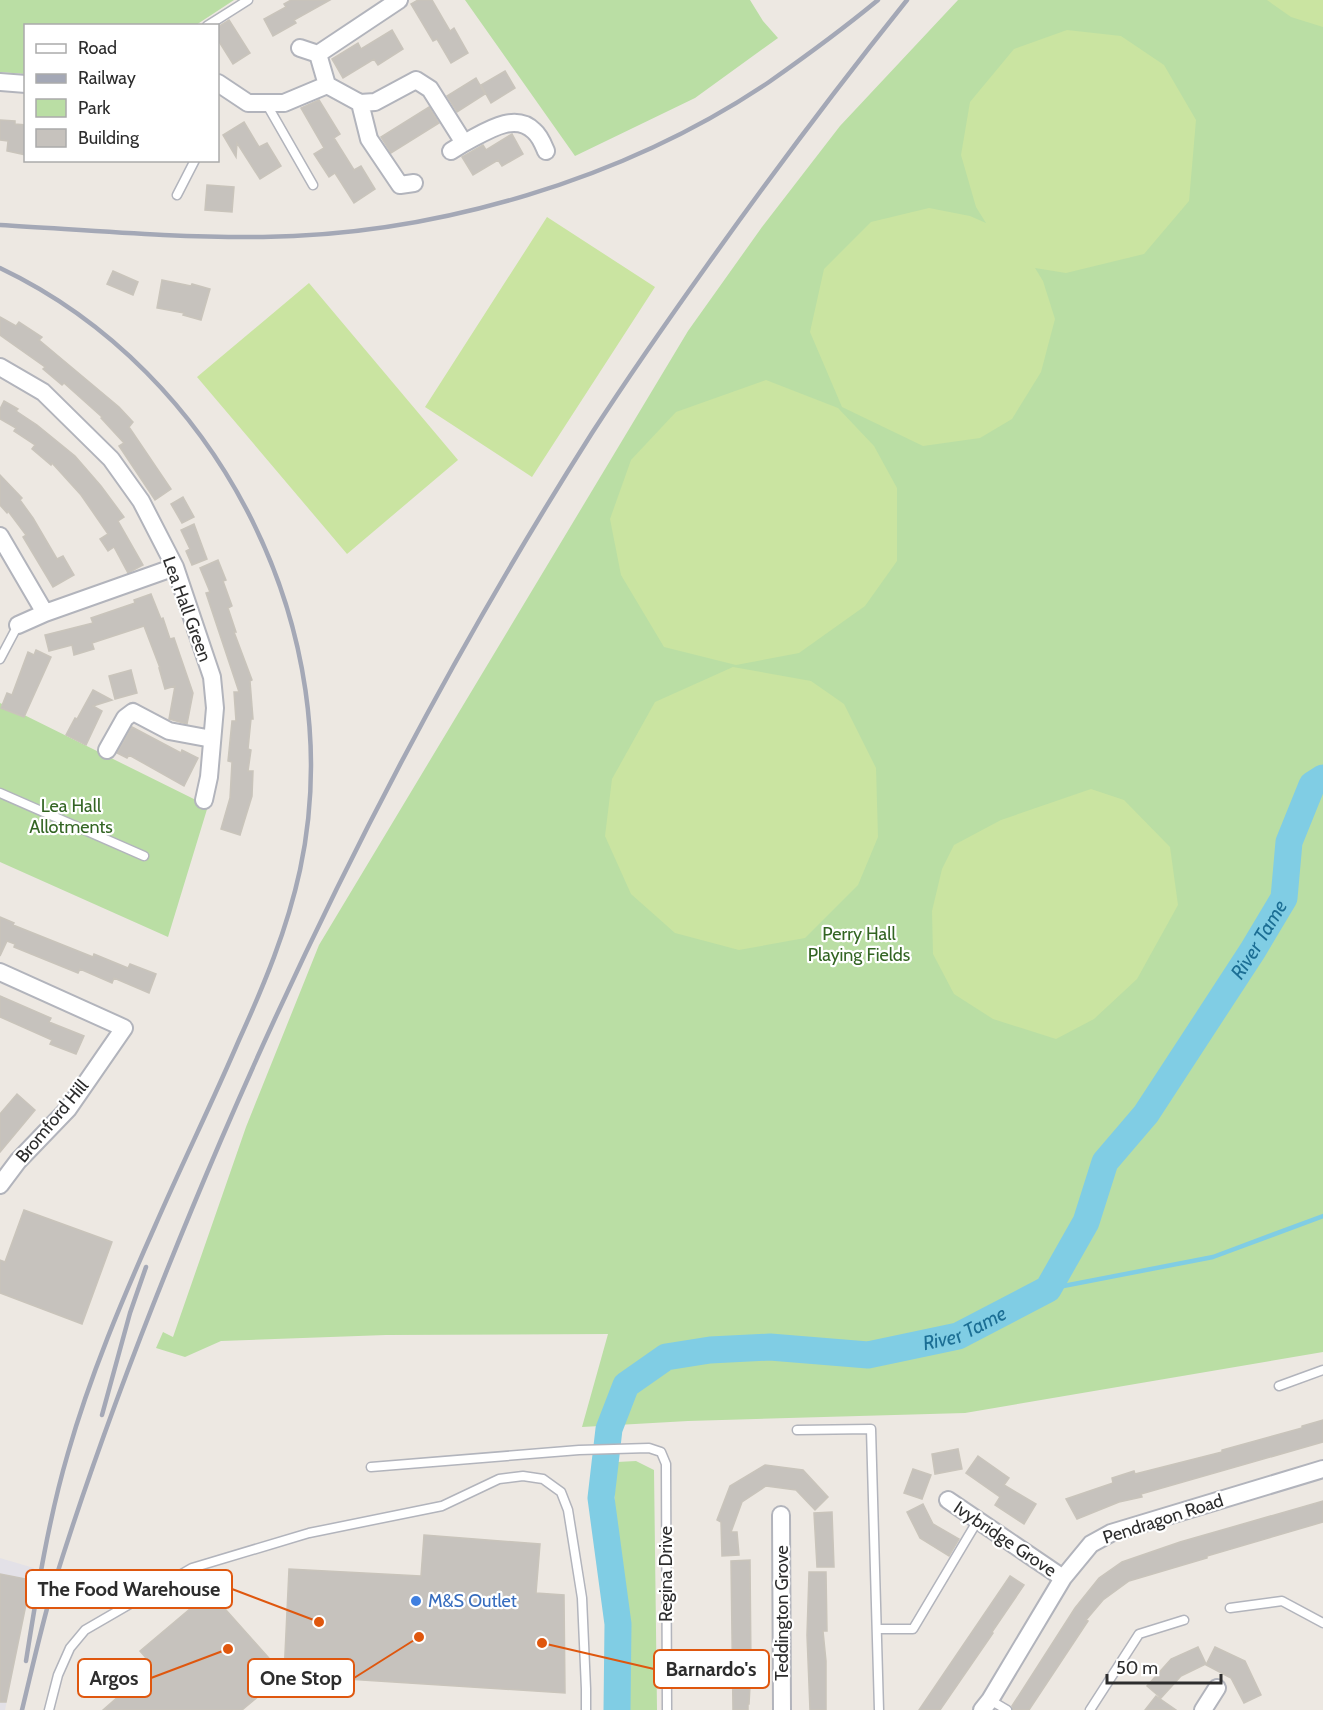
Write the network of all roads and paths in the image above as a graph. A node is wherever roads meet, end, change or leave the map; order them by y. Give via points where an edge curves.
1 (248, 0) edge
2 (399, 0) edge
3 (210, 24) edge
4 (300, 48) dead end
5 (318, 54) junction
6 (0, 82) edge
7 (24, 84) edge
8 (219, 84) edge
9 (327, 85) junction
10 (266, 103) junction
11 (360, 103) junction
12 (546, 151) dead end
13 (194, 162) edge
14 (414, 183) dead end
15 (313, 185) dead end
16 (177, 195) dead end
17 (0, 367) edge
18 (0, 536) edge
19 (175, 567) junction
20 (45, 613) junction
21 (18, 625) joint
22 (0, 659) edge
23 (212, 739) junction
24 (107, 750) dead end
25 (0, 793) edge
26 (204, 800) dead end
27 (144, 856) dead end
28 (0, 972) edge
29 (0, 1185) edge
30 (1323, 1370) edge
31 (1279, 1386) dead end
32 (797, 1430) dead end
33 (371, 1467) dead end
34 (1323, 1470) edge
35 (948, 1500) dead end
36 (781, 1515) dead end
37 (978, 1520) junction
38 (1063, 1578) junction
39 (1230, 1608) dead end
40 (1184, 1620) dead end
41 (1323, 1623) edge
42 (876, 1629) junction
43 (1217, 1688) dead end
44 (986, 1705) edge
45 (49, 1710) edge
46 (586, 1710) edge
47 (667, 1710) edge
48 (782, 1710) edge
49 (879, 1710) edge
50 (1006, 1710) edge
51 (1090, 1710) edge
52 (1203, 1710) edge

1 - 3 lane
2 - 5 street
4 - 5 street
5 - 9 street
6 - 7 street
8 - 10 street via 248,103
9 - 10 street via 284,103
9 - 11 street
10 - 15 lane
11 - 12 street via 375,102 417,80 430,90 458,147 512,123 534,130
11 - 14 street via 369,139 393,176 400,185
13 - 16 lane
17 - 19 street, Lea Hall Green via 43,392 111,459 141,501
18 - 20 street
19 - 20 street
19 - 23 street, Lea Hall Green via 212,677
20 - 21 street
21 - 22 lane
23 - 24 street via 169,731 133,712 125,718
23 - 26 street, Lea Hall Green
25 - 27 lane
28 - 29 street, Bromford Hill via 124,1028 68,1108
30 - 31 lane
32 - 42 lane via 871,1429
33 - 47 lane, Regina Drive via 592,1450 649,1448 661,1452 666,1464
34 - 38 street, Pendragon Road via 1111,1533 1091,1544
35 - 37 street, Ivybridge Grove
36 - 48 street, Teddington Grove
37 - 38 street, Ivybridge Grove
37 - 42 lane via 913,1629
38 - 44 street, Pendragon Road
39 - 41 lane via 1282,1600
40 - 51 lane via 1139,1634
42 - 49 lane
43 - 52 street
44 - 50 lane
45 - 46 lane via 70,1648 85,1630 192,1568 309,1533 442,1506 499,1479 523,1476 543,1479 561,1492 568,1510 582,1598

